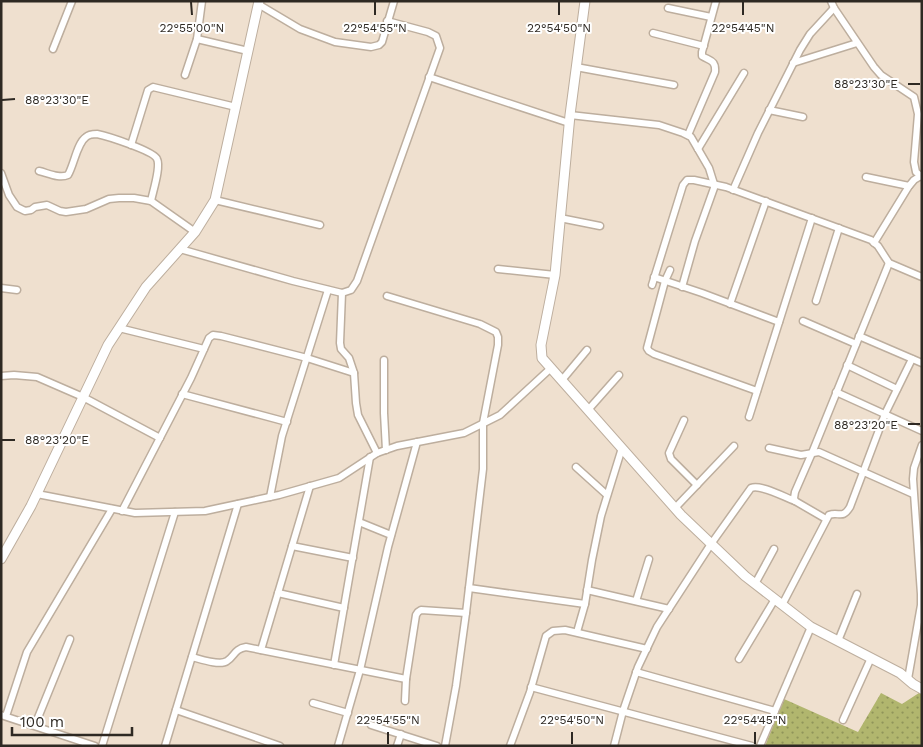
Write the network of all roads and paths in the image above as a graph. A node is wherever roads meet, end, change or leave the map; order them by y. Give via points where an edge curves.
1 (72, 1) edge
2 (202, 1) edge
3 (394, 1) edge
4 (586, 1) edge
5 (716, 1) edge
6 (258, 2) edge
7 (832, 5) edge
8 (668, 8) dead end
9 (711, 17) junction
10 (387, 21) junction
11 (654, 33) dead end
12 (197, 40) junction
13 (857, 42) junction
14 (704, 46) junction
15 (53, 49) dead end
16 (248, 51) junction
17 (793, 63) junction
18 (576, 67) junction
19 (744, 73) dead end
20 (185, 75) dead end
21 (429, 77) junction
22 (674, 85) dead end
23 (236, 107) junction
24 (769, 110) junction
25 (803, 116) dead end
26 (570, 119) junction
27 (688, 135) junction
28 (131, 145) junction
29 (698, 149) junction
30 (39, 171) dead end
31 (1, 173) edge
32 (921, 176) edge
33 (866, 177) dead end
34 (714, 184) junction
35 (909, 186) junction
36 (733, 190) junction
37 (215, 200) junction
38 (151, 201) junction
39 (766, 201) junction
40 (560, 218) junction
41 (812, 218) junction
42 (320, 225) dead end
43 (600, 226) dead end
44 (839, 228) junction
45 (195, 232) junction
46 (874, 243) junction
47 (180, 249) junction
48 (889, 263) junction
49 (498, 269) dead end
50 (670, 270) dead end
51 (555, 275) junction
52 (654, 277) junction
53 (922, 277) edge
54 (665, 281) junction
55 (652, 285) dead end
56 (682, 286) junction
57 (1, 288) edge
58 (17, 290) dead end
59 (328, 290) junction
60 (342, 293) junction
61 (387, 296) dead end
62 (816, 301) dead end
63 (730, 304) junction
64 (803, 321) dead end
65 (779, 322) junction
66 (119, 328) junction
67 (859, 336) junction
68 (856, 344) junction
69 (204, 349) junction
70 (587, 350) dead end
71 (307, 358) junction
72 (912, 359) junction
73 (384, 360) dead end
74 (922, 363) edge
75 (847, 365) junction
76 (551, 368) junction
77 (354, 373) junction
78 (619, 375) dead end
79 (1, 376) edge
80 (562, 380) junction
81 (897, 389) junction
82 (757, 391) junction
83 (836, 392) junction
84 (182, 394) junction
85 (83, 397) junction
86 (588, 410) junction
87 (885, 414) junction
88 (750, 417) dead end
89 (684, 420) dead end
90 (287, 422) junction
91 (484, 423) junction
92 (922, 431) edge
93 (160, 438) junction
94 (417, 442) junction
95 (922, 444) edge
96 (734, 446) dead end
97 (622, 448) junction
98 (768, 448) dead end
99 (386, 450) junction
100 (377, 453) junction
101 (812, 453) junction
102 (920, 453) edge
103 (370, 458) junction
104 (576, 466) dead end
105 (863, 471) junction
106 (697, 485) junction
107 (310, 486) junction
108 (36, 494) junction
109 (913, 494) junction
110 (607, 495) junction
111 (270, 497) junction
112 (795, 501) junction
113 (238, 504) junction
114 (112, 508) junction
115 (675, 508) junction
116 (122, 511) junction
117 (175, 512) junction
118 (826, 519) junction
119 (359, 522) junction
120 (391, 535) junction
121 (711, 544) junction
122 (292, 546) junction
123 (774, 549) dead end
124 (353, 558) junction
125 (1, 559) edge
126 (649, 559) dead end
127 (755, 584) junction
128 (469, 588) junction
129 (587, 590) junction
130 (278, 593) junction
131 (857, 594) dead end
132 (921, 594) edge
133 (636, 601) junction
134 (778, 602) junction
135 (585, 604) junction
136 (344, 608) junction
137 (669, 609) junction
138 (466, 613) junction
139 (810, 627) junction
140 (577, 632) junction
141 (70, 639) dead end
142 (838, 641) junction
143 (647, 649) junction
144 (261, 650) junction
145 (192, 656) junction
146 (871, 658) junction
147 (739, 659) dead end
148 (334, 665) junction
149 (360, 670) junction
150 (636, 672) junction
151 (406, 679) junction
152 (908, 679) junction
153 (531, 687) junction
154 (922, 689) edge
155 (405, 701) dead end
156 (313, 702) dead end
157 (176, 710) junction
158 (623, 711) junction
159 (775, 711) junction
160 (348, 713) junction
161 (4, 715) edge
162 (843, 720) dead end
163 (34, 725) junction
164 (371, 725) dead end
165 (400, 734) junction
166 (95, 746) edge
167 (102, 746) edge
168 (165, 746) edge
169 (280, 746) edge
170 (338, 746) edge
171 (397, 746) edge
172 (437, 746) edge
173 (445, 746) edge
174 (510, 746) edge
175 (614, 746) edge
176 (752, 746) edge
177 (760, 746) edge

1 - 15 street
2 - 12 street
3 - 10 street
4 - 18 street
5 - 9 street
6 - 10 street via 300,29 335,42 371,47 379,45
6 - 16 street
7 - 13 street
7 - 17 street via 804,42
8 - 9 street
9 - 14 street
10 - 21 street via 436,36 440,48
11 - 14 street
12 - 16 street
12 - 20 street
13 - 17 street
13 - 32 street via 881,75 914,97 918,114 914,162 916,172
14 - 27 street via 702,56 711,60 715,72
16 - 23 street
17 - 24 street
18 - 22 street
18 - 26 street
19 - 29 street
21 - 26 street
21 - 60 street via 357,280 351,290
23 - 28 street via 153,87 148,90
23 - 37 street
24 - 25 street
24 - 36 street
26 - 27 street via 660,125
26 - 40 street
27 - 29 street
28 - 30 street via 95,134 88,135 82,140 68,175 56,176
28 - 38 street via 157,158
29 - 34 street
31 - 38 street via 9,195 17,207 25,211 47,205 66,212 119,198
32 - 35 street
33 - 35 street
34 - 36 street
34 - 52 street via 687,180 683,185
34 - 56 street
35 - 46 street
36 - 39 street
37 - 42 street
37 - 45 street
38 - 45 street
39 - 41 street
39 - 63 street
40 - 43 street
40 - 51 street
41 - 44 street
41 - 65 street
44 - 46 street
44 - 62 street
45 - 47 street
46 - 48 street
47 - 59 street
47 - 66 street via 146,287
48 - 53 street
48 - 67 street
49 - 51 street
50 - 54 street
51 - 76 street via 542,345 542,358
52 - 54 street
52 - 55 street
54 - 56 street
54 - 82 street via 647,348 649,351
56 - 63 street
57 - 58 street
59 - 60 street
59 - 71 street
60 - 77 street via 340,343
61 - 91 street via 480,324 496,332 498,345
63 - 65 street
64 - 68 street
65 - 82 street
66 - 69 street
66 - 85 street
67 - 68 street
67 - 72 street
68 - 75 street
69 - 71 street via 213,335
69 - 84 street
70 - 80 street
71 - 77 street
71 - 90 street
72 - 74 street
72 - 81 street
73 - 99 street
75 - 81 street
75 - 83 street
76 - 80 street
76 - 91 street via 500,415
77 - 100 street via 358,415
78 - 86 street
79 - 85 street via 37,377
80 - 86 street
81 - 87 street
82 - 88 street
83 - 87 street
83 - 101 street
84 - 90 street
84 - 93 street
85 - 93 street
85 - 108 street
86 - 97 street
87 - 92 street
87 - 105 street
89 - 106 street via 669,453
90 - 111 street
91 - 94 street via 464,432
91 - 128 street via 483,469
93 - 116 street
94 - 99 street
94 - 120 street
95 - 102 street
96 - 106 street
97 - 110 street
97 - 115 street
98 - 101 street via 801,455
99 - 100 street
100 - 103 street
101 - 105 street via 827,454
101 - 112 street via 795,492
102 - 109 street via 914,468
103 - 107 street via 339,478
103 - 119 street
104 - 110 street
105 - 109 street
105 - 118 street via 846,513 832,513
106 - 115 street
107 - 111 street
107 - 122 street
108 - 114 street
108 - 125 street
109 - 132 street
110 - 129 street
111 - 113 street
112 - 118 street
112 - 121 street via 754,486
113 - 117 street via 205,511
113 - 145 street
114 - 116 street
114 - 161 street via 27,652
115 - 121 street
116 - 117 street
117 - 167 street
118 - 134 street
119 - 120 street
119 - 124 street
120 - 149 street
121 - 127 street
121 - 137 street
122 - 124 street
122 - 130 street
123 - 127 street
124 - 136 street
126 - 133 street
127 - 134 street
128 - 135 street
128 - 138 street
129 - 133 street
129 - 135 street
130 - 136 street
130 - 144 street
131 - 142 street
132 - 152 street
133 - 137 street
134 - 139 street
134 - 147 street
135 - 140 street
136 - 148 street
137 - 143 street
138 - 151 street via 418,612
138 - 173 street
139 - 142 street
139 - 159 street
140 - 143 street
140 - 153 street via 552,631 546,636
141 - 163 street
142 - 146 street
143 - 150 street
144 - 145 street via 239,648 223,663
144 - 148 street
145 - 157 street
146 - 152 street
146 - 162 street
148 - 149 street
149 - 151 street
149 - 160 street
150 - 158 street
150 - 159 street
151 - 155 street
152 - 154 street
153 - 158 street
153 - 174 street
156 - 160 street
157 - 168 street
157 - 169 street
158 - 175 street
158 - 176 street
159 - 177 street
160 - 170 street
161 - 163 street
163 - 166 street
164 - 165 street
165 - 171 street
165 - 172 street

